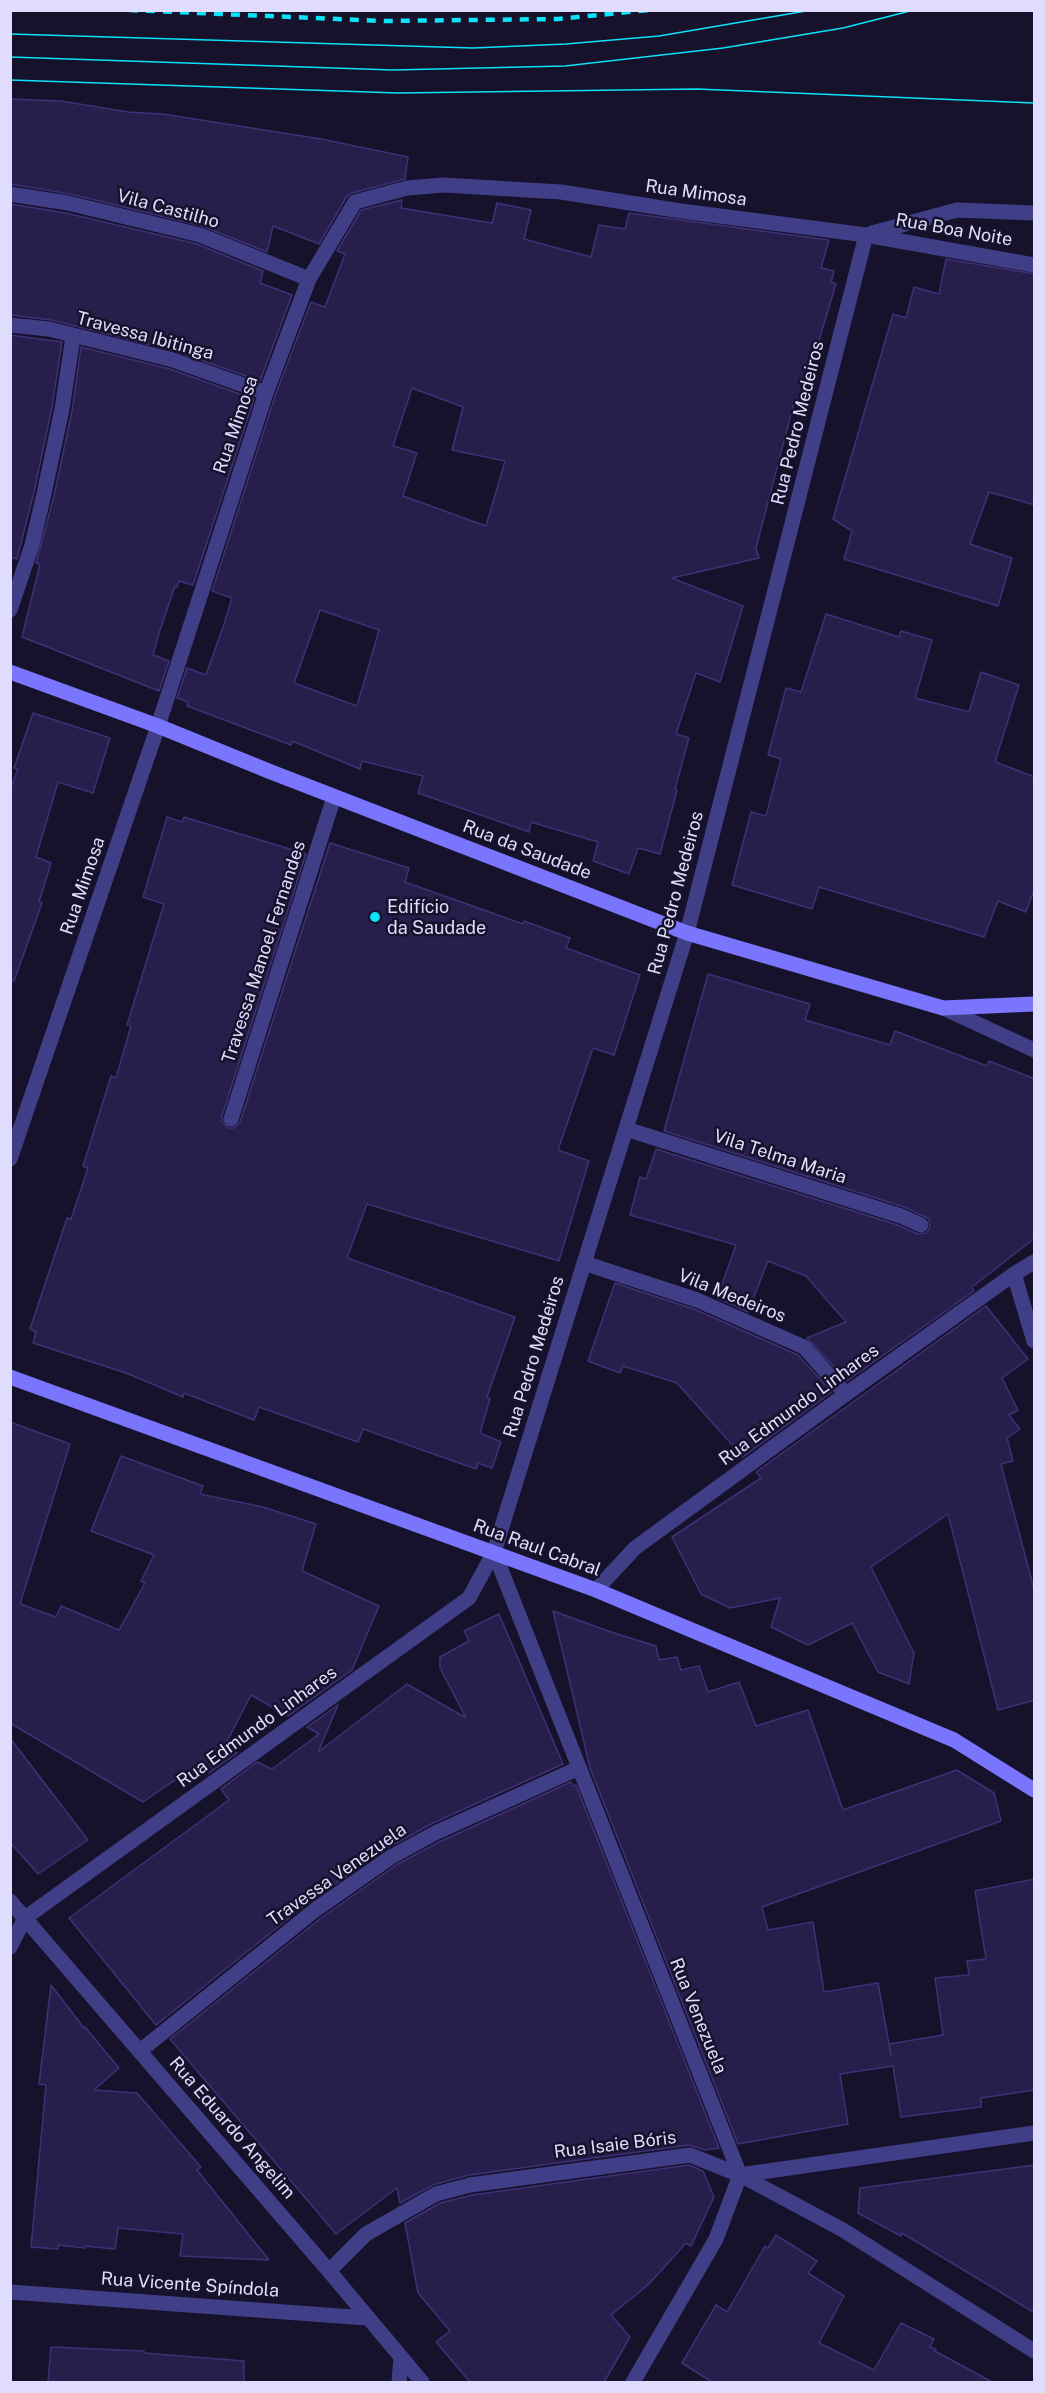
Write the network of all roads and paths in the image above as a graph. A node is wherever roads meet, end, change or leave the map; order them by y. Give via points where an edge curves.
1 (10, 194) edge
2 (1035, 213) edge
3 (866, 235) junction
4 (1035, 265) edge
5 (309, 279) junction
6 (10, 325) edge
7 (73, 337) junction
8 (266, 393) junction
9 (10, 610) edge
10 (10, 672) edge
11 (158, 726) junction
12 (334, 797) junction
13 (687, 933) junction
14 (1035, 1004) edge
15 (943, 1008) junction
16 (1035, 1050) edge
17 (231, 1119) dead end
18 (626, 1129) junction
19 (10, 1159) edge
20 (921, 1225) dead end
21 (1035, 1262) edge
22 (584, 1263) junction
23 (1014, 1274) junction
24 (1035, 1341) edge
25 (10, 1377) edge
26 (846, 1394) junction
27 (494, 1552) junction
28 (596, 1590) junction
29 (579, 1768) junction
30 (1035, 1790) edge
31 (10, 1900) edge
32 (25, 1917) junction
33 (10, 1947) edge
34 (140, 2051) junction
35 (1035, 2133) edge
36 (740, 2175) junction
37 (329, 2271) junction
38 (10, 2292) edge
39 (367, 2318) junction
40 (1035, 2351) edge
41 (400, 2357) junction
42 (399, 2382) edge
43 (422, 2382) edge
44 (633, 2382) edge

1 - 5 street, Vila Castilho via 68,203 200,235
2 - 3 street via 957,210
3 - 4 street, Rua Boa Noite
3 - 5 street, Rua Mimosa via 561,192 444,185 407,188 355,202
3 - 13 street, Rua Pedro Medeiros
5 - 8 street, Rua Mimosa
6 - 7 street, Travessa Ibitinga via 49,329
7 - 8 street, Travessa Ibitinga via 173,360
7 - 9 street via 44,494
8 - 11 street, Rua Mimosa
10 - 11 main road, Rua da Saudade
11 - 12 main road, Rua da Saudade
11 - 19 street, Rua Mimosa
12 - 13 main road, Rua da Saudade
12 - 17 street, Travessa Manoel Fernandes
13 - 15 main road, Rua da Saudade
13 - 18 street, Rua Pedro Medeiros
14 - 15 main road
15 - 16 street, Rua da Saudade
18 - 20 street, Vila Telma Maria
18 - 22 street, Rua Pedro Medeiros
21 - 23 street, Rua Edmundo Linhares
22 - 26 street, Vila Medeiros via 698,1300 804,1347
22 - 27 street, Rua Pedro Medeiros
23 - 24 street
23 - 26 street, Rua Edmundo Linhares
25 - 27 main road, Rua Raul Cabral
26 - 28 street, Rua Edmundo Linhares via 635,1548
27 - 28 main road, Rua Raul Cabral
27 - 29 street, Rua Venezuela
27 - 32 street, Rua Edmundo Linhares via 469,1598
28 - 30 main road, Rua Raul Cabral via 954,1740
29 - 34 street, Travessa Venezuela via 391,1857 315,1910
29 - 36 street, Rua Venezuela
31 - 32 street, Rua Eduardo Angelim
32 - 33 street
32 - 34 street, Rua Eduardo Angelim
34 - 37 street, Rua Eduardo Angelim
35 - 36 street, Rua Isaie Bóris
36 - 37 street, Rua Isaie Bóris via 690,2155 470,2185 436,2194 366,2234
36 - 40 street via 843,2230
36 - 44 street via 716,2239
37 - 39 street, Rua Eduardo Angelim
38 - 39 street, Rua Vicente Spíndola
39 - 41 street, Rua Eduardo Angelim
41 - 42 street
41 - 43 street, Rua Eduardo Angelim

